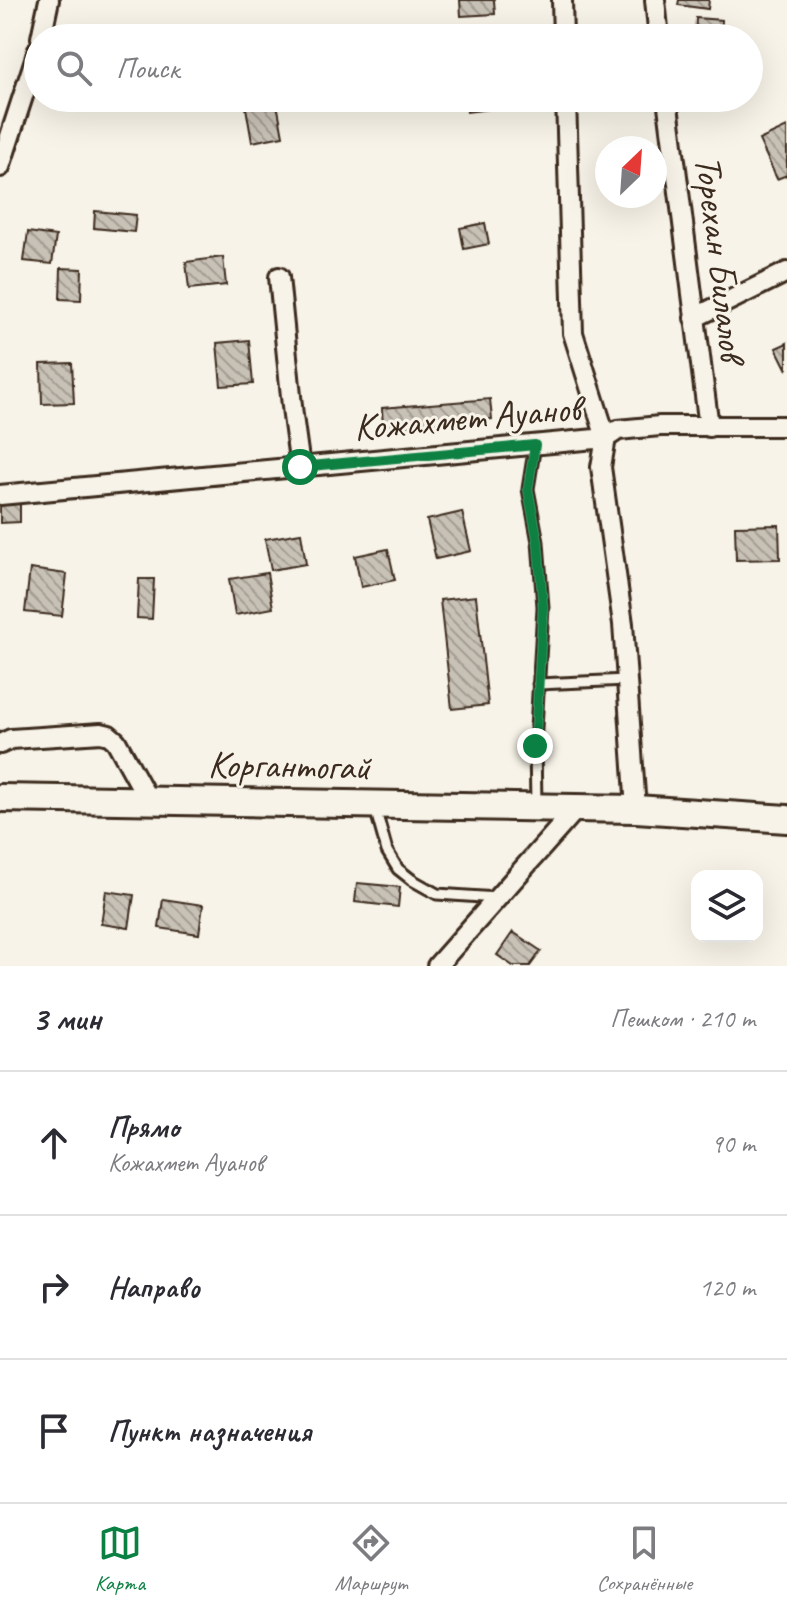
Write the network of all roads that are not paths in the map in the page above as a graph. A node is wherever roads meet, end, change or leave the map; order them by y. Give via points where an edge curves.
1 (49, 0) edge
2 (562, 0) edge
3 (655, 0) edge
4 (44, 24) edge
5 (563, 24) edge
6 (658, 24) edge
7 (24, 93) edge
8 (566, 112) edge
9 (669, 112) edge
10 (0, 167) edge
11 (787, 272) edge
12 (279, 277) dead end
13 (694, 318) junction
14 (787, 426) edge
15 (709, 427) junction
16 (606, 438) junction
17 (535, 445) junction
18 (300, 467) junction
19 (0, 495) edge
20 (627, 680) junction
21 (538, 684) junction
22 (0, 744) edge
23 (0, 798) edge
24 (149, 801) junction
25 (374, 804) junction
26 (536, 807) junction
27 (577, 808) junction
28 (636, 809) junction
29 (787, 819) edge
30 (497, 898) junction
31 (437, 966) edge

1 - 4 street
2 - 5 street
3 - 6 street
7 - 10 street
8 - 16 street via 573,333
9 - 13 street, Торехан Билалов
11 - 13 street
12 - 18 street
13 - 15 street, Торехан Билалов
14 - 15 street, Кожахмет Ауанов
15 - 16 street, Кожахмет Ауанов via 618,430
16 - 17 street, Кожахмет Ауанов
16 - 20 street via 601,467
17 - 18 street, Кожахмет Ауанов
17 - 21 lane via 528,489 543,607
18 - 19 street, Кожахмет Ауанов
20 - 21 lane
20 - 28 street
21 - 26 lane
22 - 24 street via 11,739 109,735
23 - 24 main road, Коргантогай
24 - 25 main road, Коргантогай
25 - 26 main road, Коргантогай
25 - 30 lane via 387,851 412,880 437,894
26 - 27 main road, Коргантогай
27 - 28 main road, Коргантогай
27 - 30 street
28 - 29 main road, Коргантогай
30 - 31 street

